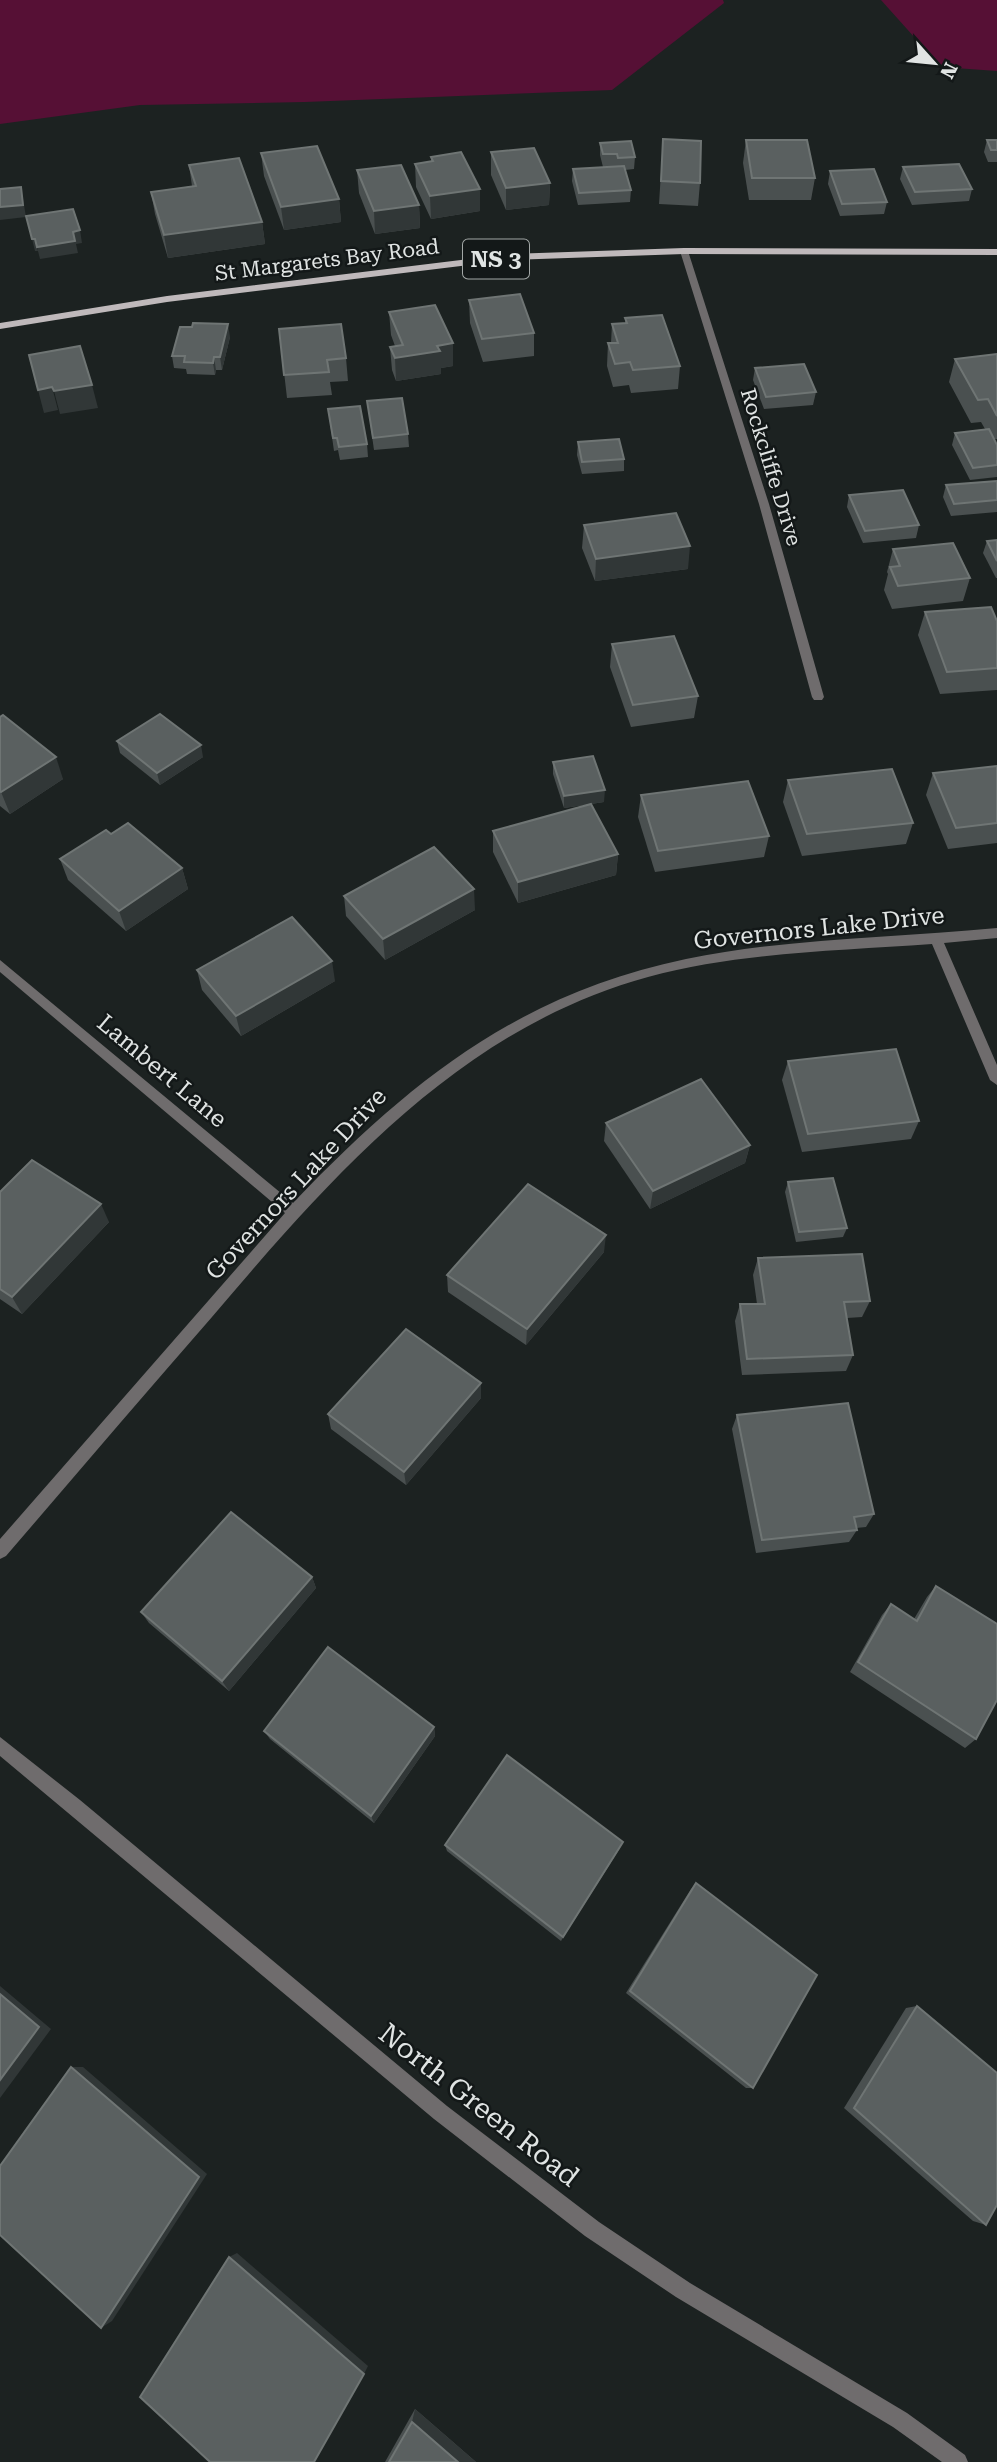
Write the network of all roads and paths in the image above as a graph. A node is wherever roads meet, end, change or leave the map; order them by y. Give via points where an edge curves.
1 (684, 251) junction
2 (997, 252) edge
3 (0, 326) edge
4 (818, 697) dead end
5 (997, 933) edge
6 (937, 940) junction
7 (0, 965) edge
8 (997, 1080) edge
9 (294, 1212) junction
10 (0, 1551) edge
11 (0, 1745) edge
12 (958, 2462) edge

1 - 2 main road, St Margarets Bay Road / NS 3
1 - 3 main road, St Margarets Bay Road / NS 3 via 510,257 167,299
1 - 4 street, Rockcliffe Drive via 764,504
5 - 6 street, Governors Lake Drive
6 - 8 street
6 - 9 street, Governors Lake Drive via 704,960 586,993 509,1029 427,1082 380,1122
7 - 9 street, Lambert Lane
9 - 10 street, Governors Lake Drive
11 - 12 street, North Green Road via 300,1999 530,2183 661,2276 878,2407

